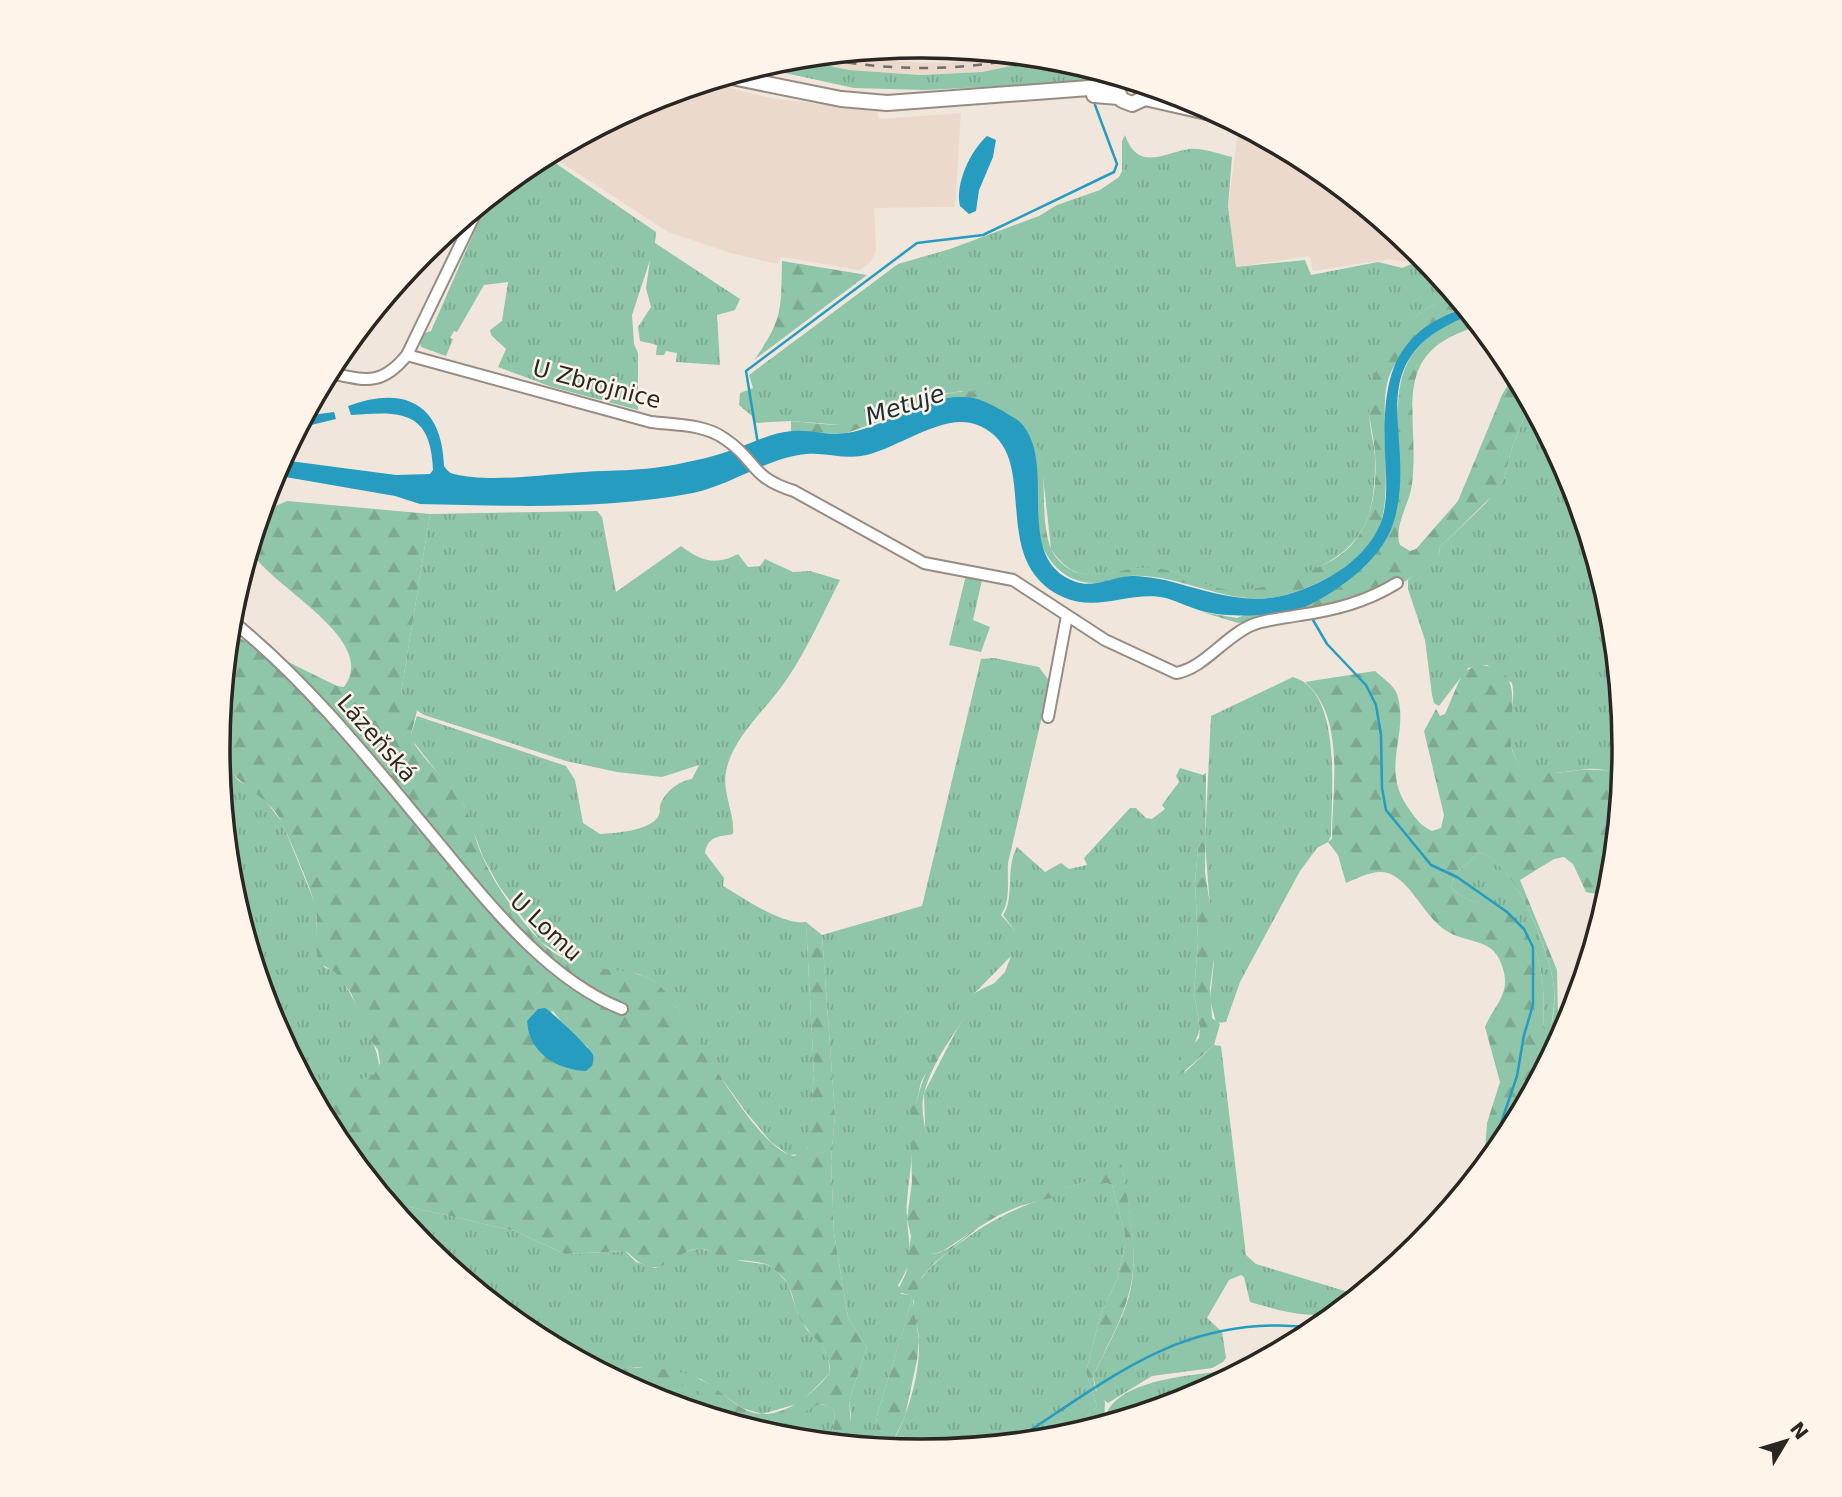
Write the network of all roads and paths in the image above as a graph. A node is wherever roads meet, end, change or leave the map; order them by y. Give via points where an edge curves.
1 (747, 80) edge
2 (1119, 87) edge
3 (1144, 94) edge
4 (469, 226) edge
5 (407, 355) junction
6 (340, 375) edge
7 (1397, 583) dead end
8 (1067, 616) junction
9 (241, 630) edge
10 (1048, 717) dead end
11 (481, 894) joint
12 (622, 1009) dead end

1 - 2 main road via 866,102
2 - 3 main road via 1132,104
4 - 5 street
5 - 6 street via 396,368 369,381
5 - 8 street, U Zbrojnice via 651,422 691,426 718,435 731,443 760,477 924,563 1002,576
7 - 8 street via 1334,610 1254,624 1228,637 1186,672 1176,673 1105,640
8 - 10 street
9 - 11 street, Lázeňská via 323,707
11 - 12 street, U Lomu via 541,957

